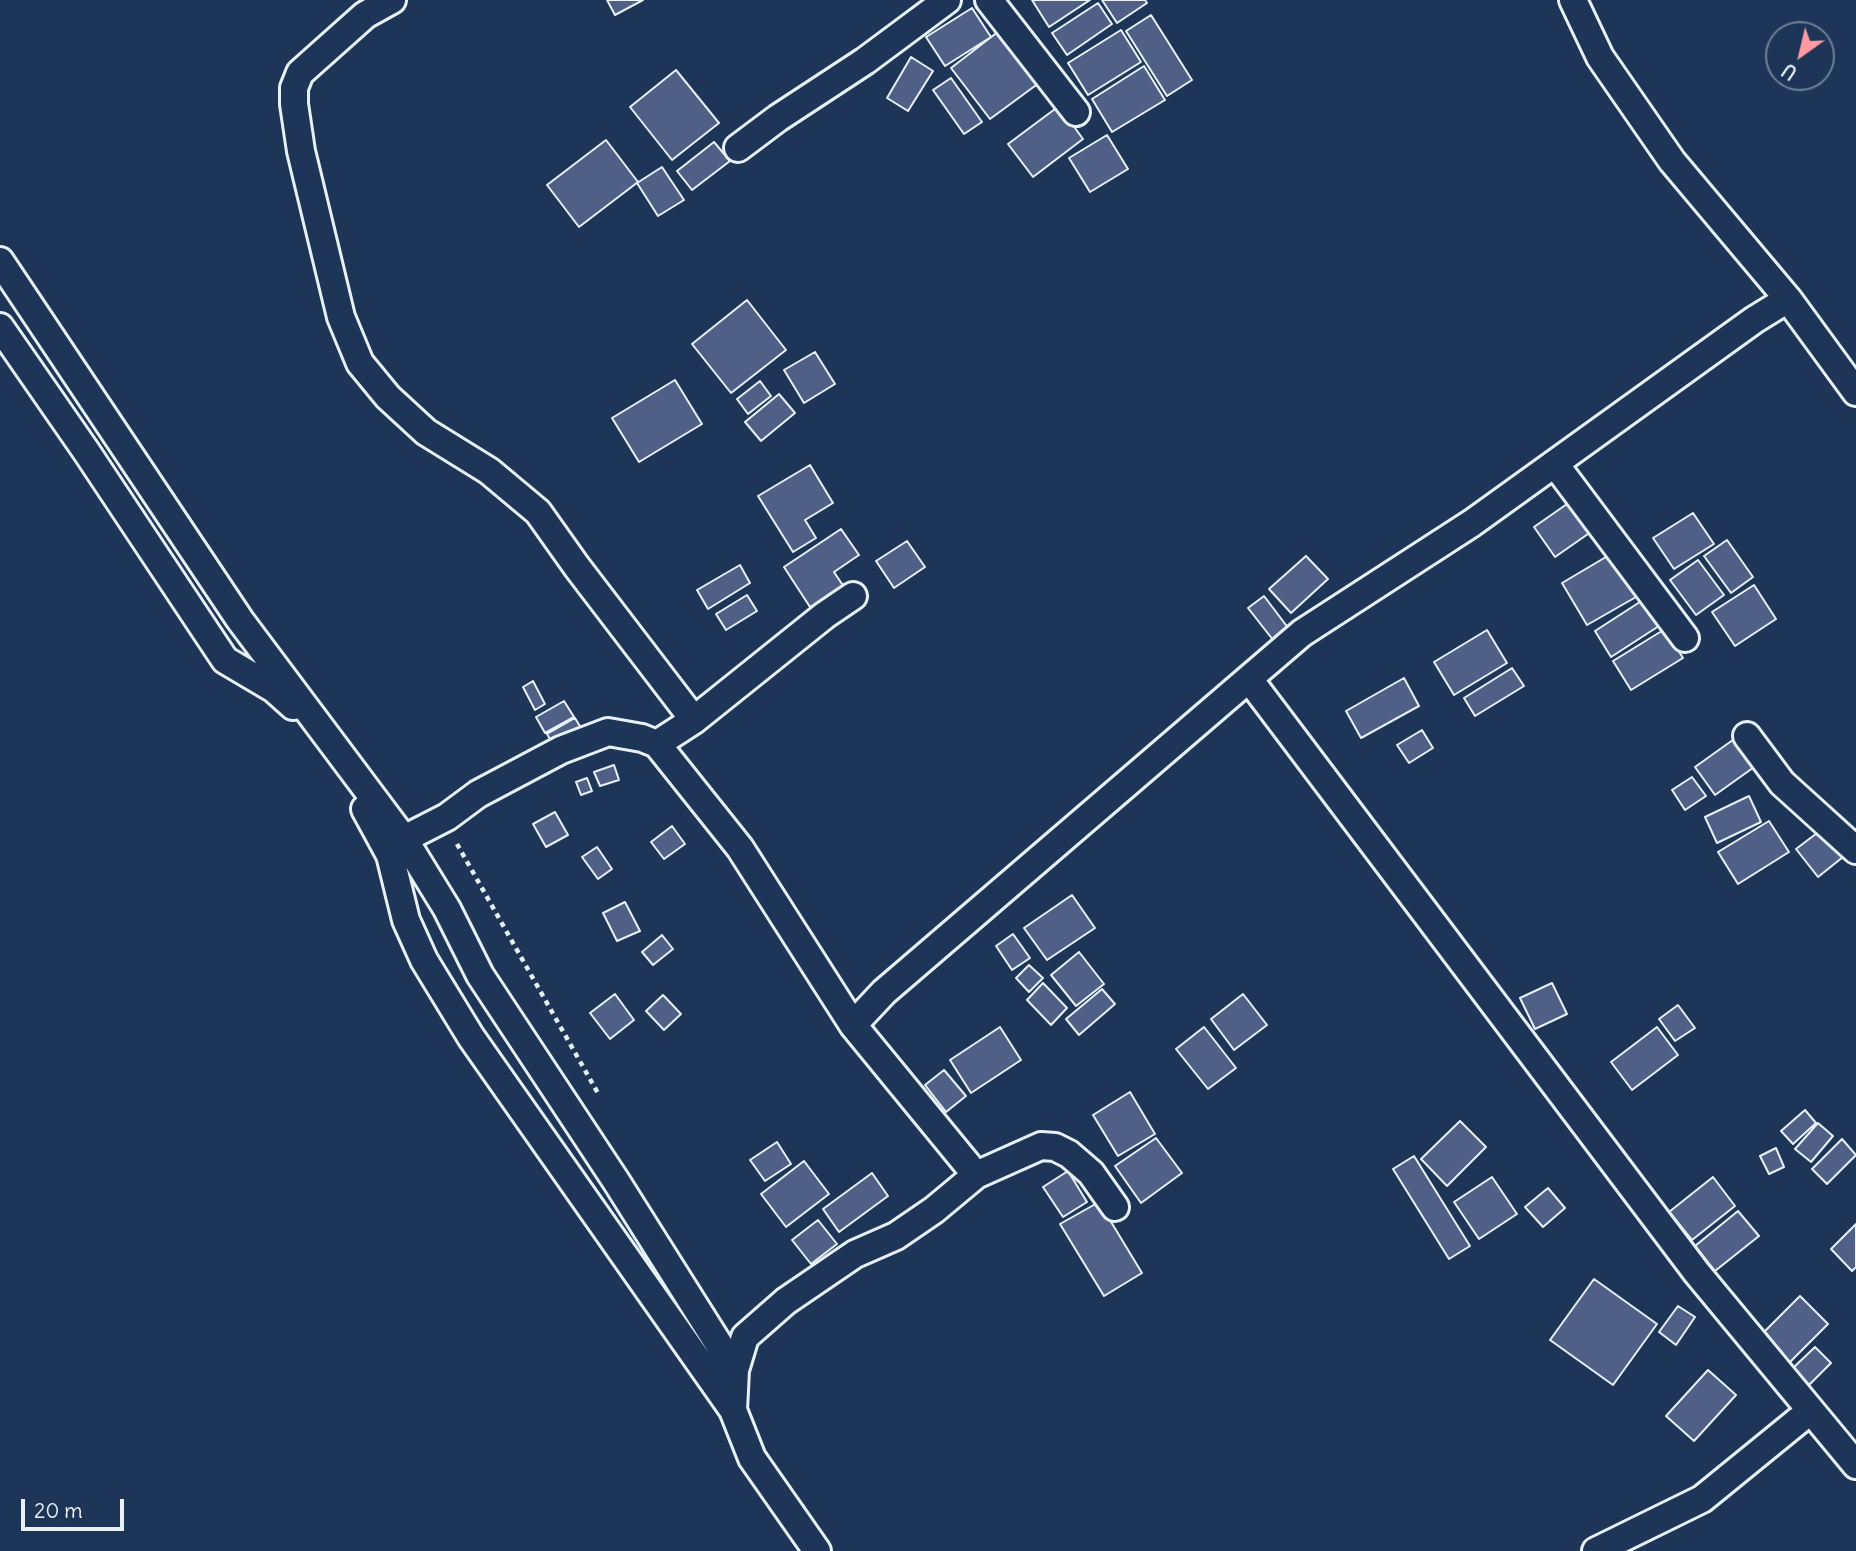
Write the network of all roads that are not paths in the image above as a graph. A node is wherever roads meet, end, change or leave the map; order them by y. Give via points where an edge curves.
1 (392, 0) edge
2 (947, 0) edge
3 (989, 0) edge
4 (1573, 0) edge
5 (1076, 112) dead end
6 (738, 148) dead end
7 (0, 261) edge
8 (1788, 299) junction
9 (0, 327) edge
10 (1856, 392) edge
11 (1555, 464) junction
12 (853, 596) dead end
13 (1685, 638) dead end
14 (1249, 679) junction
15 (694, 720) junction
16 (1747, 736) dead end
17 (657, 744) junction
18 (404, 839) junction
19 (1856, 850) edge
20 (853, 1025) junction
21 (976, 1175) junction
22 (1115, 1207) dead end
23 (735, 1370) junction
24 (733, 1410) junction
25 (1810, 1411) junction
26 (1856, 1465) edge
27 (817, 1551) edge
28 (1596, 1551) edge

1 - 15 street via 365,15 300,73 294,88 301,151 341,317 360,363 426,432 489,471 538,512
2 - 6 street
3 - 5 street
4 - 8 street via 1600,57 1672,161
7 - 18 street via 240,620
8 - 10 street
8 - 11 street
9 - 24 street via 225,660 288,700 365,810 390,855 406,920 424,960 471,1037
11 - 13 street
11 - 14 street via 1302,634
12 - 15 street
14 - 20 street via 884,992
14 - 25 street via 1697,1273
15 - 17 street
16 - 19 street via 1782,783
17 - 18 street via 608,732 561,750
17 - 20 street via 740,848
18 - 23 street via 481,975
20 - 21 street
21 - 22 street via 1041,1146 1055,1147 1091,1173
21 - 23 street via 896,1236 855,1254 786,1301 745,1337
23 - 24 street
24 - 27 street via 752,1458
25 - 26 street
25 - 28 street via 1702,1499

